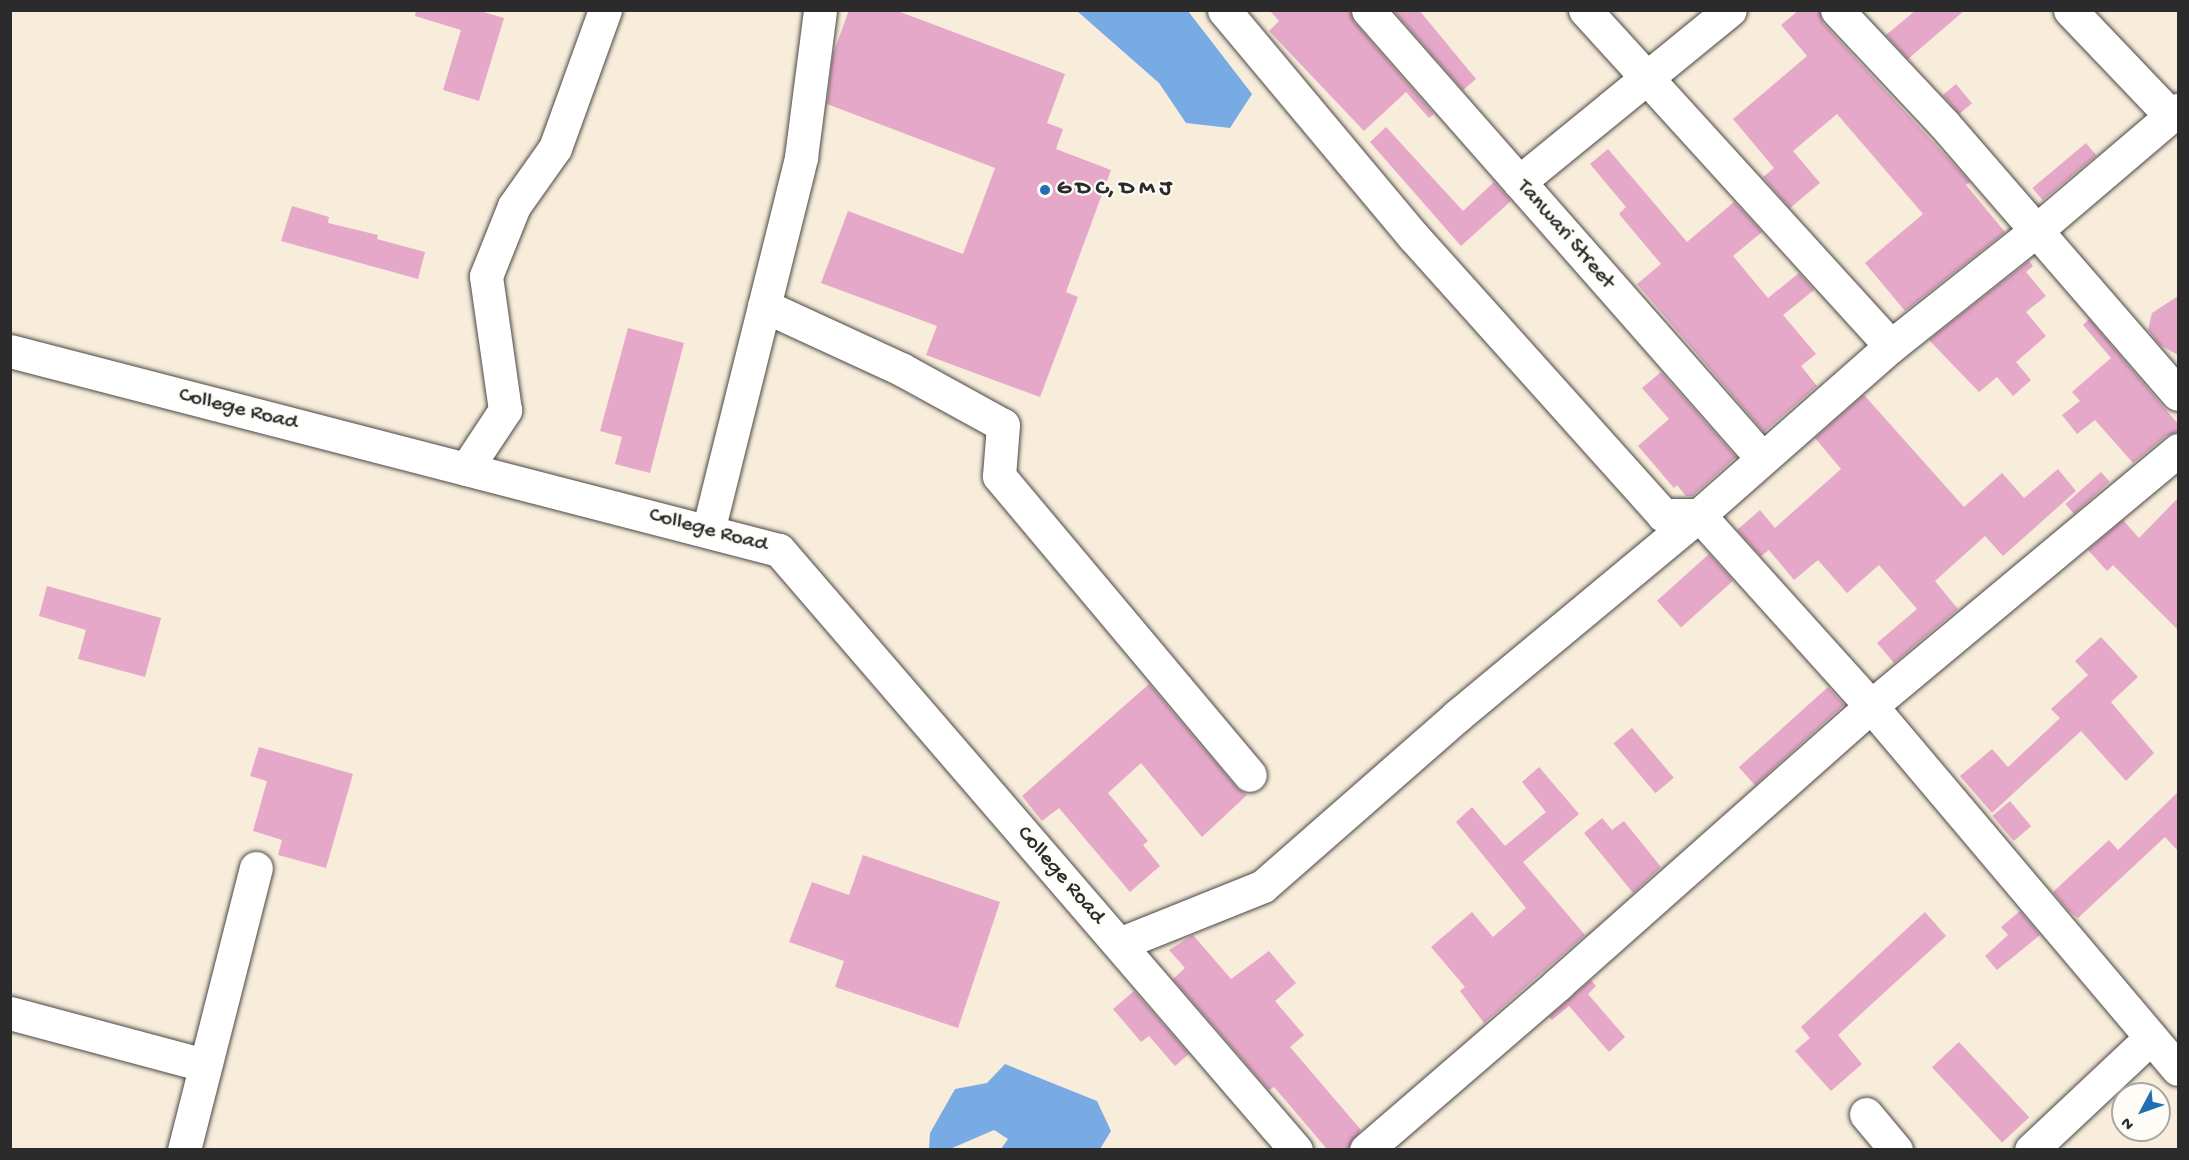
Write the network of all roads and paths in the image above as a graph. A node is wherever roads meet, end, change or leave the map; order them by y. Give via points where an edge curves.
1 (605, 10) edge
2 (819, 10) edge
3 (1224, 10) edge
4 (1368, 10) edge
5 (1585, 10) edge
6 (1730, 10) edge
7 (1837, 10) edge
8 (2070, 10) edge
9 (1647, 80) junction
10 (2174, 113) edge
11 (1519, 182) junction
12 (2037, 230) junction
13 (764, 306) junction
14 (1891, 346) junction
15 (10, 351) edge
16 (2178, 394) edge
17 (1762, 458) junction
18 (2174, 459) edge
19 (466, 469) junction
20 (1699, 515) junction
21 (708, 531) junction
22 (1871, 706) junction
23 (1250, 775) dead end
24 (256, 868) dead end
25 (1119, 944) junction
26 (10, 1013) edge
27 (2149, 1039) junction
28 (204, 1065) junction
29 (2178, 1069) edge
30 (1866, 1114) dead end
31 (184, 1149) edge
32 (1296, 1149) edge
33 (1366, 1149) edge
34 (1896, 1149) edge
35 (2031, 1149) edge

1 - 19 street via 555,148 514,206 486,276 505,410
2 - 13 street via 801,157
3 - 20 street via 1413,236 1664,515
4 - 11 street, Tanwari Street
5 - 9 street
6 - 9 street
7 - 12 street
8 - 10 street
9 - 11 street
9 - 14 street
10 - 12 street
11 - 17 street, Tanwari Street
12 - 14 street
12 - 16 street
13 - 21 street
13 - 23 street via 901,369 1003,425 999,476
14 - 17 street
15 - 19 street, College Road
17 - 20 street
18 - 22 street
19 - 21 street, College Road
20 - 22 street
20 - 25 street via 1457,716 1263,886
21 - 25 street, College Road via 778,550
22 - 27 street
22 - 33 street
24 - 28 street
25 - 32 street, College Road
26 - 28 street
27 - 29 street
27 - 35 street
28 - 31 street
30 - 34 street

